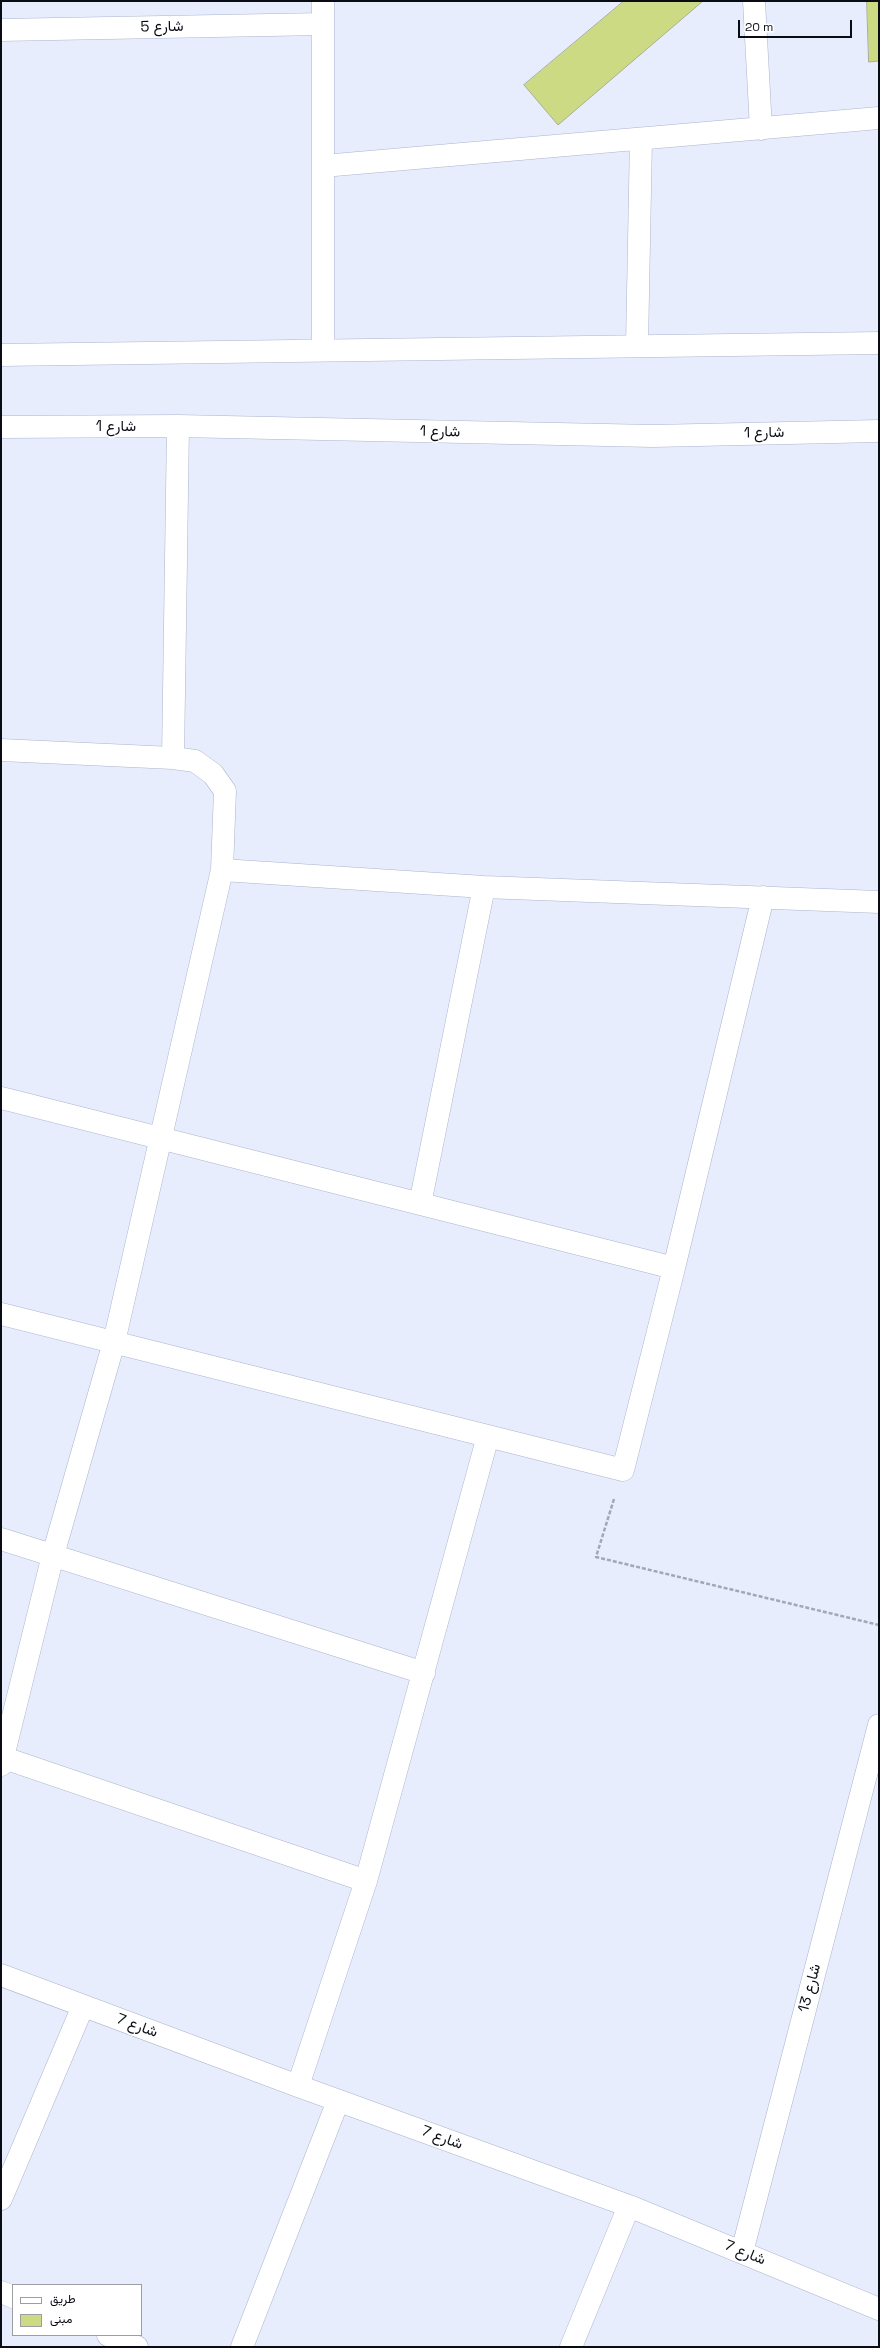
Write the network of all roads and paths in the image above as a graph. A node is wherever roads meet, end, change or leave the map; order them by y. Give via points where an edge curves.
1 (323, 1) edge
2 (754, 1) edge
3 (323, 24) junction
4 (1, 30) edge
5 (879, 118) edge
6 (761, 129) junction
7 (641, 139) junction
8 (323, 166) junction
9 (879, 343) edge
10 (637, 345) junction
11 (323, 350) junction
12 (1, 355) edge
13 (178, 426) junction
14 (1, 427) edge
15 (879, 431) edge
16 (1, 750) edge
17 (174, 758) junction
18 (222, 870) junction
19 (484, 887) junction
20 (763, 897) junction
21 (879, 902) edge
22 (1, 1098) edge
23 (161, 1138) junction
24 (420, 1204) junction
25 (674, 1268) junction
26 (1, 1314) edge
27 (114, 1342) junction
28 (488, 1436) junction
29 (623, 1470) junction
30 (1, 1539) edge
31 (53, 1555) junction
32 (879, 1625) edge
33 (424, 1673) junction
34 (879, 1725) edge
35 (2, 1760) edge
36 (366, 1881) junction
37 (1, 1975) edge
38 (83, 2006) junction
39 (298, 2086) junction
40 (338, 2101) junction
41 (1, 2199) edge
42 (629, 2206) junction
43 (742, 2252) junction
44 (1, 2292) edge
45 (12, 2297) edge
46 (879, 2309) edge
47 (110, 2336) edge
48 (137, 2347) edge
49 (242, 2347) edge
50 (571, 2347) edge

1 - 3 street
2 - 6 street
3 - 4 street, شارع 5
3 - 8 street
5 - 6 street
6 - 7 street
7 - 8 street
7 - 10 street
8 - 11 street
9 - 10 street
10 - 11 street
11 - 12 street
13 - 14 street, شارع 1
13 - 15 street, شارع 1 via 653,436
13 - 17 street
16 - 17 street
17 - 18 street via 195,761 214,774 225,791
18 - 19 street
18 - 23 street
19 - 20 street
19 - 24 street
20 - 21 street
20 - 25 street
22 - 23 street
23 - 24 street
23 - 27 street
24 - 25 street
25 - 29 street
26 - 27 street
27 - 28 street
27 - 31 street
28 - 29 street
28 - 33 street
29 - 32 path via 596,1557
30 - 31 street
31 - 33 street
31 - 35 street
33 - 36 street
34 - 43 street, شارع 13
35 - 36 street
36 - 39 street
37 - 38 street, شارع 7
38 - 39 street, شارع 7
38 - 41 street
39 - 40 street, شارع 7
40 - 42 street, شارع 7
40 - 49 street
42 - 43 street, شارع 7
42 - 50 street
43 - 46 street, شارع 7
44 - 45 street
47 - 48 street

